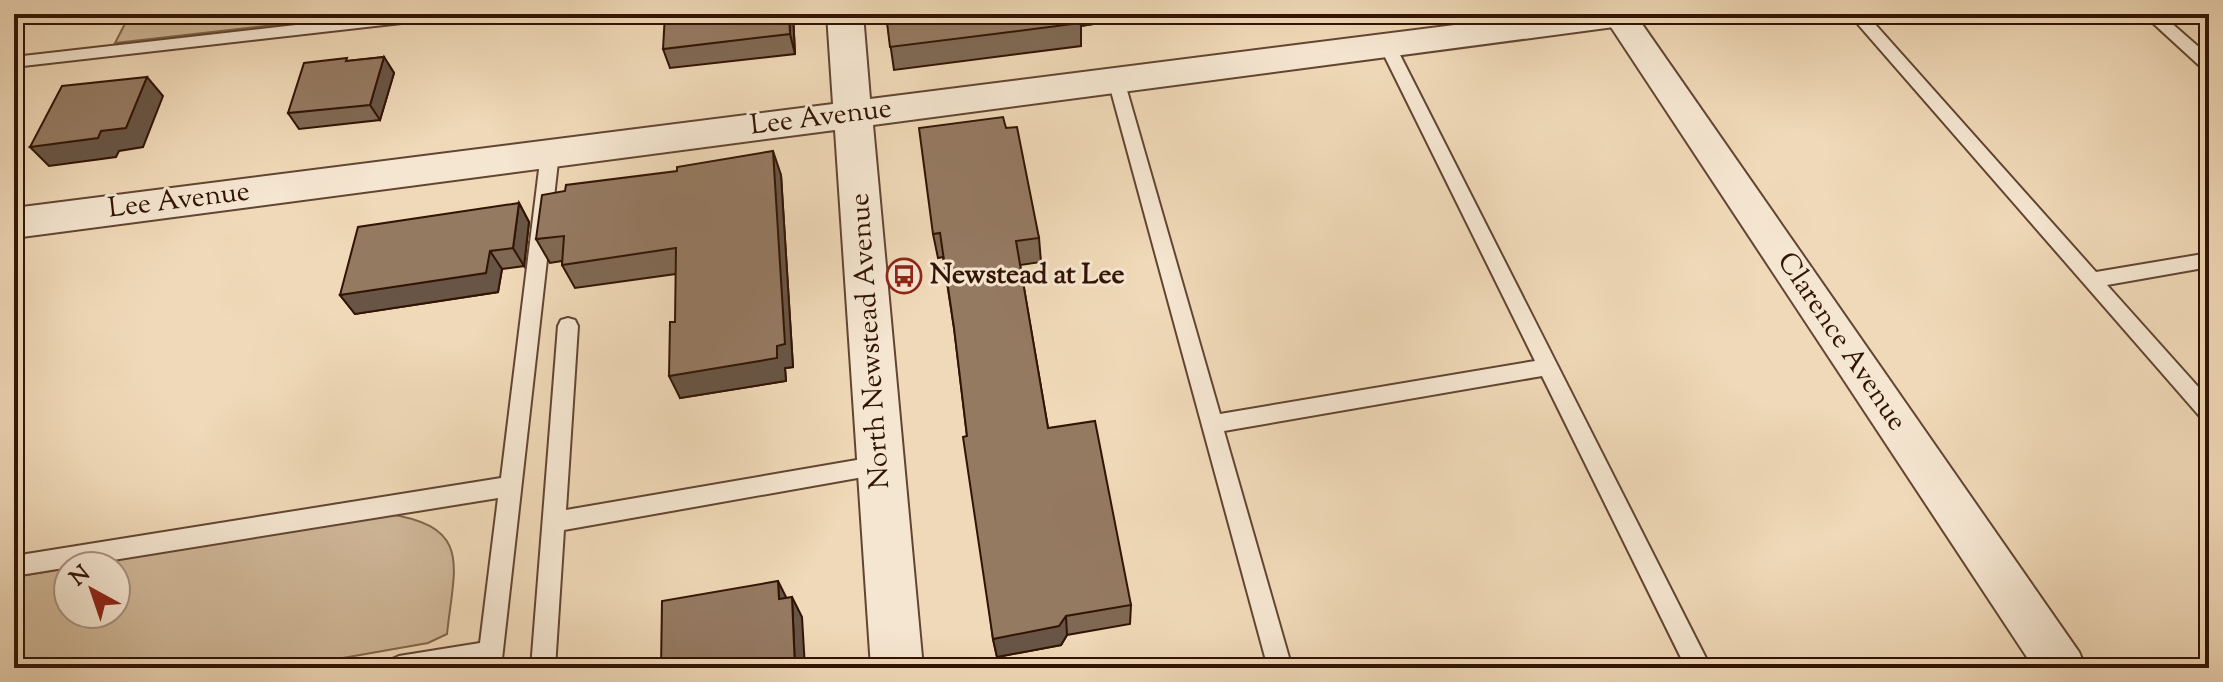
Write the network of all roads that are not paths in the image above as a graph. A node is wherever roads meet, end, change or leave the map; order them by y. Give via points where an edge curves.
1 (437, 14) edge
2 (845, 14) edge
3 (1857, 14) edge
4 (2151, 14) edge
5 (1624, 15) edge
6 (1387, 45) junction
7 (14, 62) edge
8 (2209, 65) edge
9 (1116, 80) junction
10 (854, 114) junction
11 (550, 153) junction
12 (14, 223) edge
13 (2209, 260) edge
14 (2092, 280) junction
15 (568, 326) dead end
16 (1548, 367) junction
17 (2209, 413) edge
18 (1211, 424) junction
19 (880, 465) junction
20 (511, 486) junction
21 (556, 522) junction
22 (14, 566) edge
23 (490, 660) edge
24 (399, 668) edge
25 (543, 668) edge
26 (897, 668) edge
27 (1280, 668) edge
28 (1699, 668) edge
29 (2062, 668) edge

1 - 7 lane
2 - 10 street, North Newstead Avenue
3 - 14 lane
4 - 8 lane
5 - 6 street, Lee Avenue
5 - 29 street, Clarence Avenue
6 - 9 street, Lee Avenue
6 - 16 lane
9 - 10 street, Lee Avenue
9 - 18 lane
10 - 11 street, Lee Avenue
10 - 19 street, North Newstead Avenue
11 - 12 street, Lee Avenue
11 - 20 lane
13 - 14 lane
14 - 17 lane
15 - 21 lane
16 - 18 lane
16 - 28 lane
18 - 27 lane
19 - 21 lane
19 - 26 street, North Newstead Avenue
20 - 22 lane
20 - 23 lane
21 - 25 lane
23 - 24 lane

